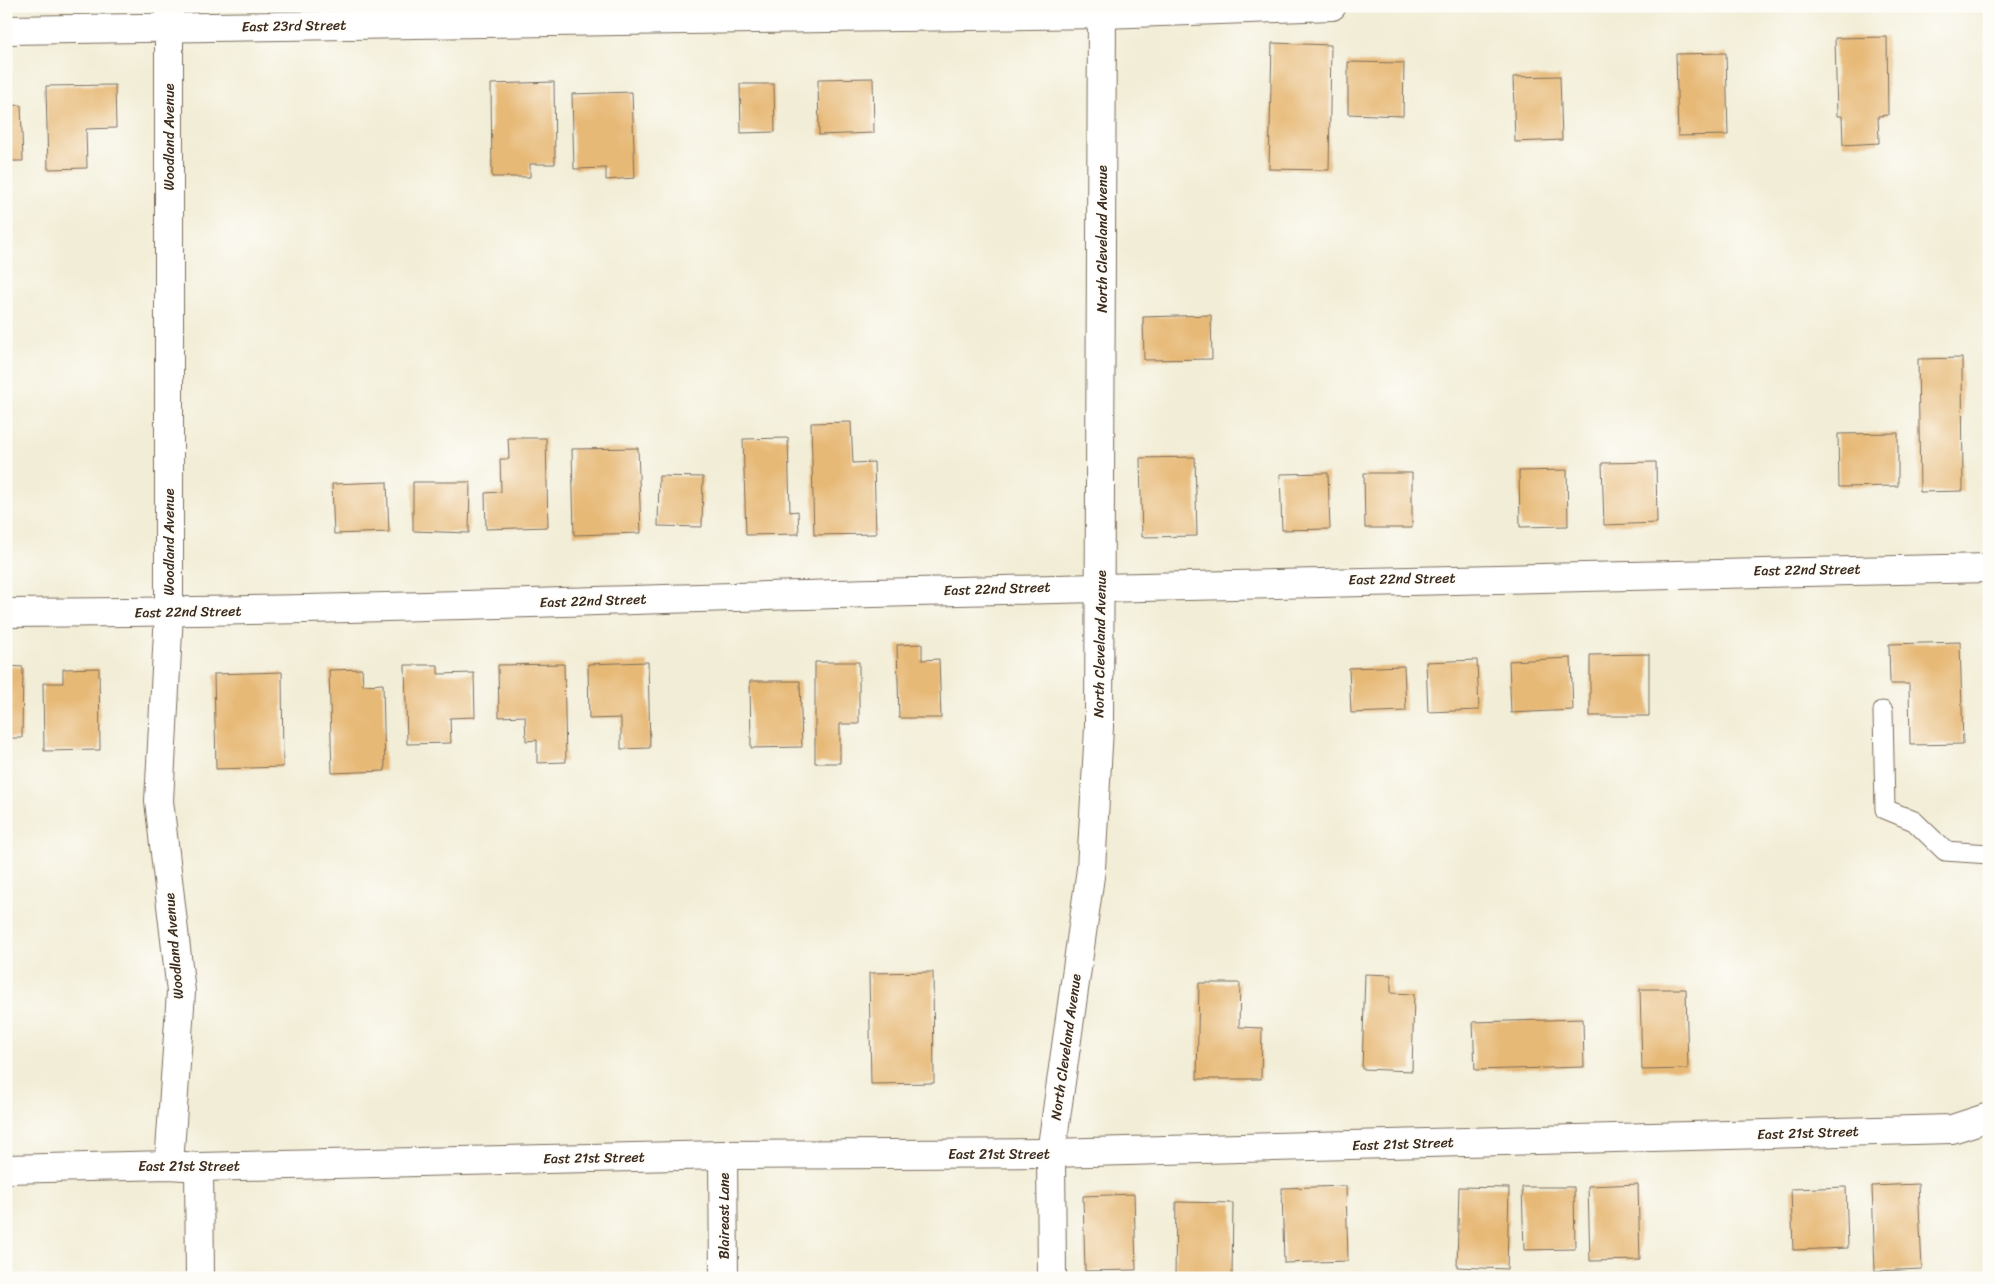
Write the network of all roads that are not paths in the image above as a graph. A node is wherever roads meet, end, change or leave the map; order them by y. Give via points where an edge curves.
1 (1332, 6) edge
2 (1102, 10) edge
3 (168, 17) edge
4 (6, 30) edge
5 (1989, 568) edge
6 (1100, 586) junction
7 (6, 613) edge
8 (168, 613) junction
9 (1883, 711) dead end
10 (1989, 854) edge
11 (1989, 1117) edge
12 (1051, 1154) junction
13 (723, 1155) junction
14 (169, 1165) junction
15 (199, 1166) junction
16 (6, 1169) edge
17 (200, 1278) edge
18 (724, 1278) edge
19 (1052, 1278) edge

1 - 2 street, East 23rd Street
2 - 3 street, East 23rd Street
2 - 6 street, North Cleveland Avenue
3 - 4 street, East 23rd Street
3 - 8 street, Woodland Avenue
5 - 6 street, East 22nd Street via 1661,572
6 - 8 street, East 22nd Street
6 - 12 street, North Cleveland Avenue via 1099,728 1091,869
7 - 8 street, East 22nd Street
8 - 14 street, Woodland Avenue via 159,801 180,992
9 - 10 lane via 1884,810 1914,821 1945,851
11 - 12 street, East 21st Street via 1952,1129
12 - 13 street, East 21st Street
12 - 19 street, North Cleveland Avenue
13 - 15 street, East 21st Street
13 - 18 street, Blaireast Lane
14 - 15 street, East 21st Street
14 - 16 street, East 21st Street
15 - 17 street

